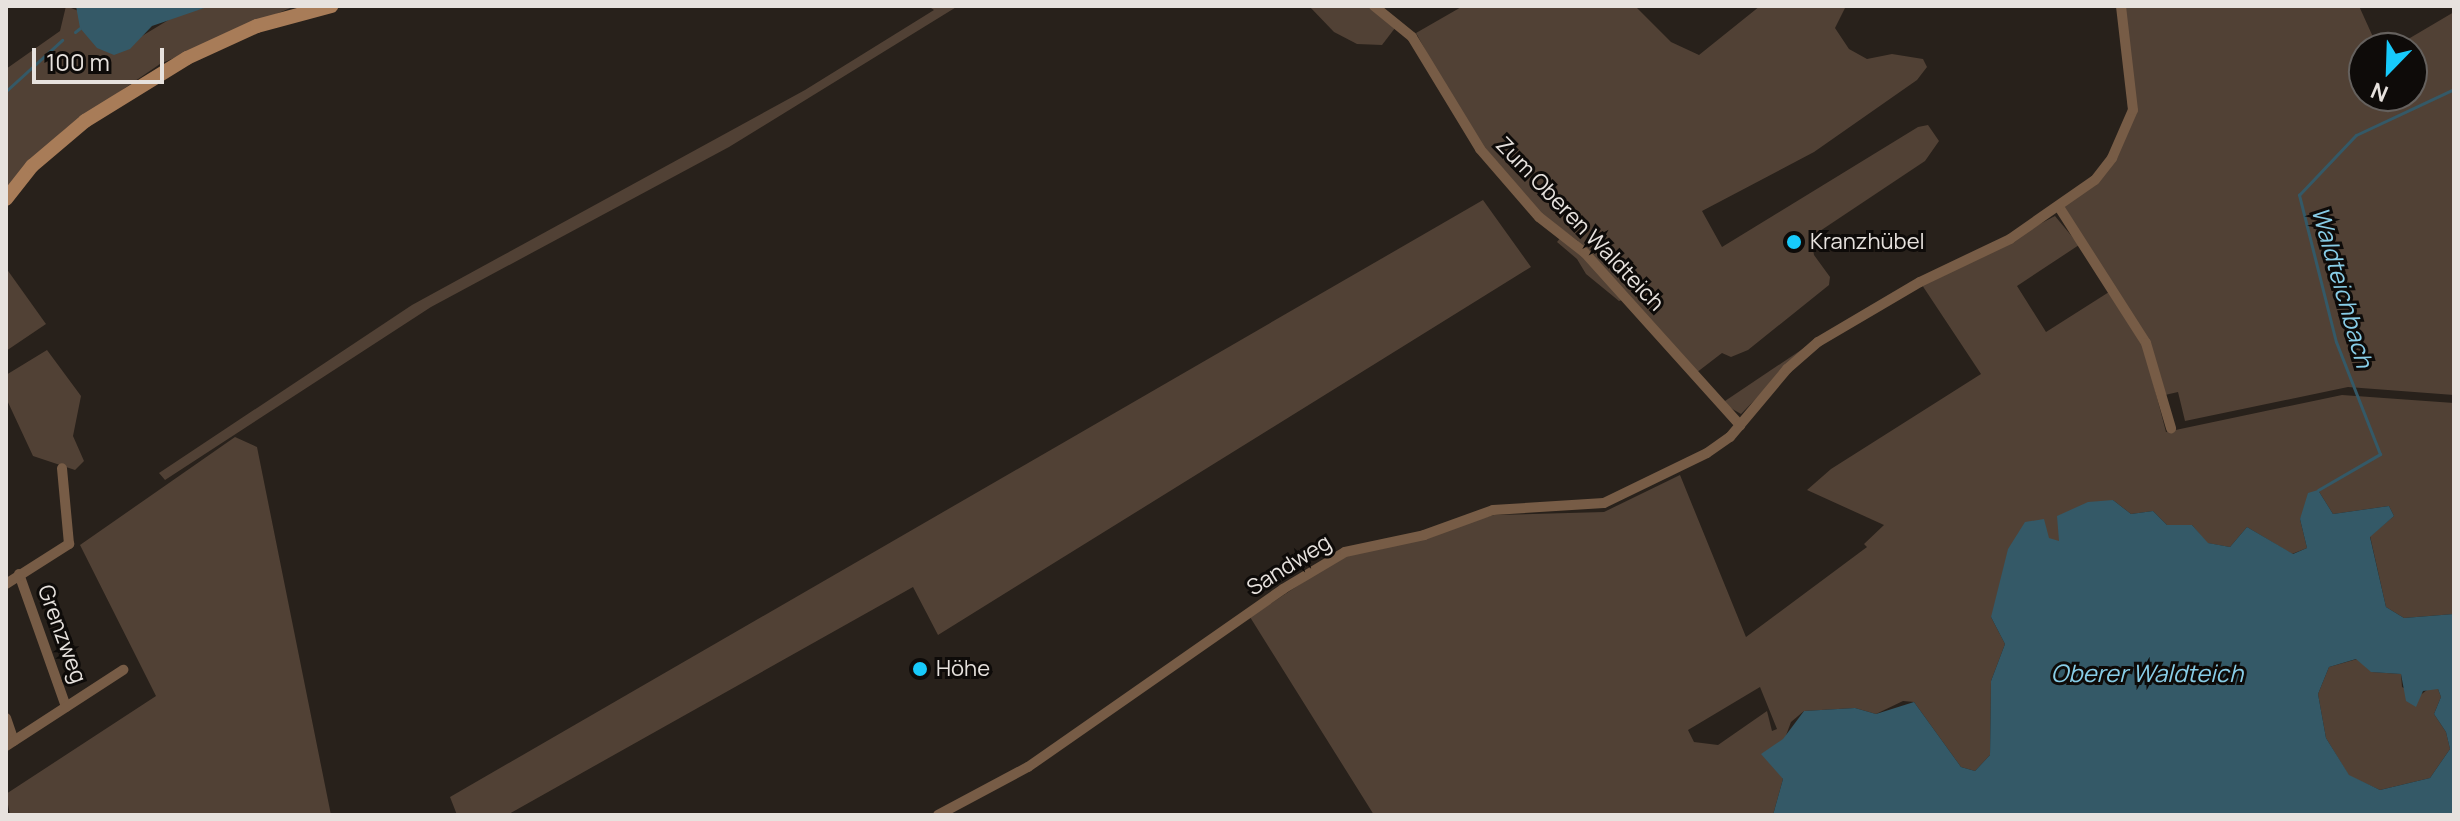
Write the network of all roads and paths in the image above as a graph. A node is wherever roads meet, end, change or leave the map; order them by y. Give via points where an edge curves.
1 (331, 6) edge
2 (1374, 6) edge
3 (2121, 6) edge
4 (6, 199) edge
5 (2059, 207) junction
6 (1740, 425) junction
7 (2171, 428) dead end
8 (62, 468) dead end
9 (19, 574) junction
10 (6, 584) edge
11 (123, 670) dead end
12 (66, 707) junction
13 (6, 718) edge
14 (10, 744) edge
15 (938, 815) edge

1 - 4 main road via 257,26 187,58 85,121 32,166
2 - 6 street, Zum Oberen Waldteich via 1412,37 1480,149 1539,217 1585,253
3 - 5 street, Sandweg via 2133,91 2129,124 2095,180
5 - 6 street, Sandweg via 1818,342 1787,369
5 - 7 street via 2146,343
6 - 15 street, Sandweg via 1691,464 1604,503 1493,510 1424,535 1336,556 1028,767
8 - 9 street via 69,544
9 - 10 street
9 - 12 street, Grenzweg
11 - 12 street, Grenzweg
12 - 14 street, Grenzweg
13 - 14 street, Grenzweg

